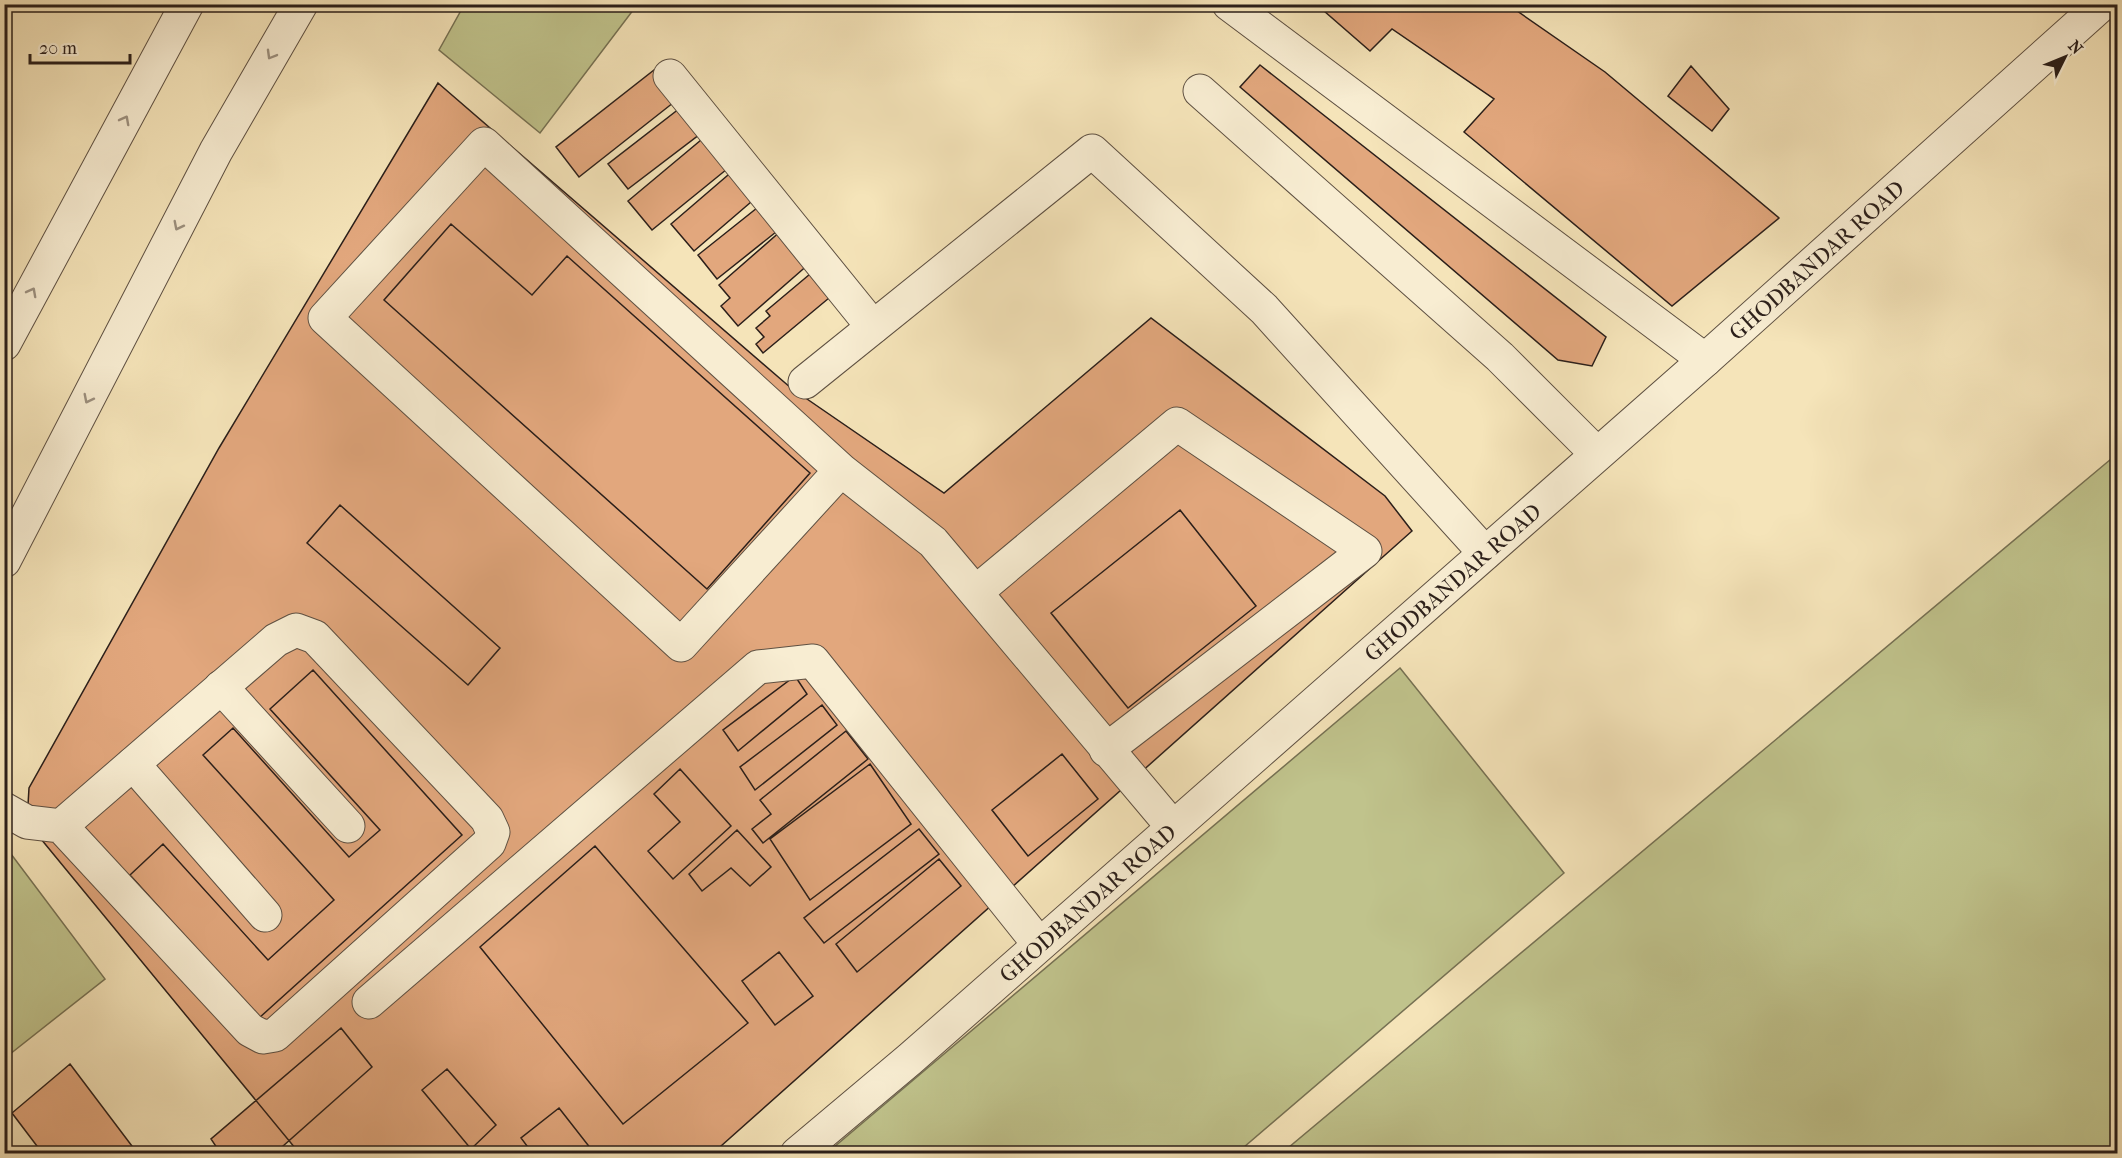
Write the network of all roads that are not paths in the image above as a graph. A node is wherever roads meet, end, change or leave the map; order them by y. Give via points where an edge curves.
1 (187, 4) edge
2 (301, 4) edge
3 (1229, 4) edge
4 (2102, 4) edge
5 (670, 76) dead end
6 (1200, 91) dead end
7 (873, 327) junction
8 (4, 344) edge
9 (1705, 360) junction
10 (805, 382) dead end
11 (1597, 454) junction
12 (841, 470) junction
13 (1485, 553) junction
14 (4, 561) edge
15 (976, 592) junction
16 (221, 687) junction
17 (1106, 750) junction
18 (133, 764) junction
19 (4, 809) edge
20 (61, 826) junction
21 (348, 826) dead end
22 (1172, 826) junction
23 (265, 915) dead end
24 (1040, 944) junction
25 (369, 1002) dead end
26 (797, 1154) edge

8 -> 1 street
2 -> 14 street via 216,151
3 - 9 street
4 - 9 street, GHODBANDAR ROAD
5 - 7 street
6 - 11 street via 1500,357
7 - 10 street
7 - 13 street via 1092,151 1264,309
9 - 11 street, GHODBANDAR ROAD
11 - 13 street, GHODBANDAR ROAD
12 - 12 street via 681,645 325,318 484,144
12 - 15 street via 933,542
13 - 22 street, GHODBANDAR ROAD
15 - 17 street
15 - 17 street via 1177,424 1365,551
16 - 18 street
16 - 20 street via 276,640 296,630 315,637 488,819 493,832 489,843 275,1035 263,1037 250,1030
16 - 21 street
17 - 22 street
18 - 20 street
18 - 23 street
19 - 20 street via 27,822
22 - 24 street, GHODBANDAR ROAD
24 - 25 street via 813,662 758,667
24 - 26 street, GHODBANDAR ROAD

